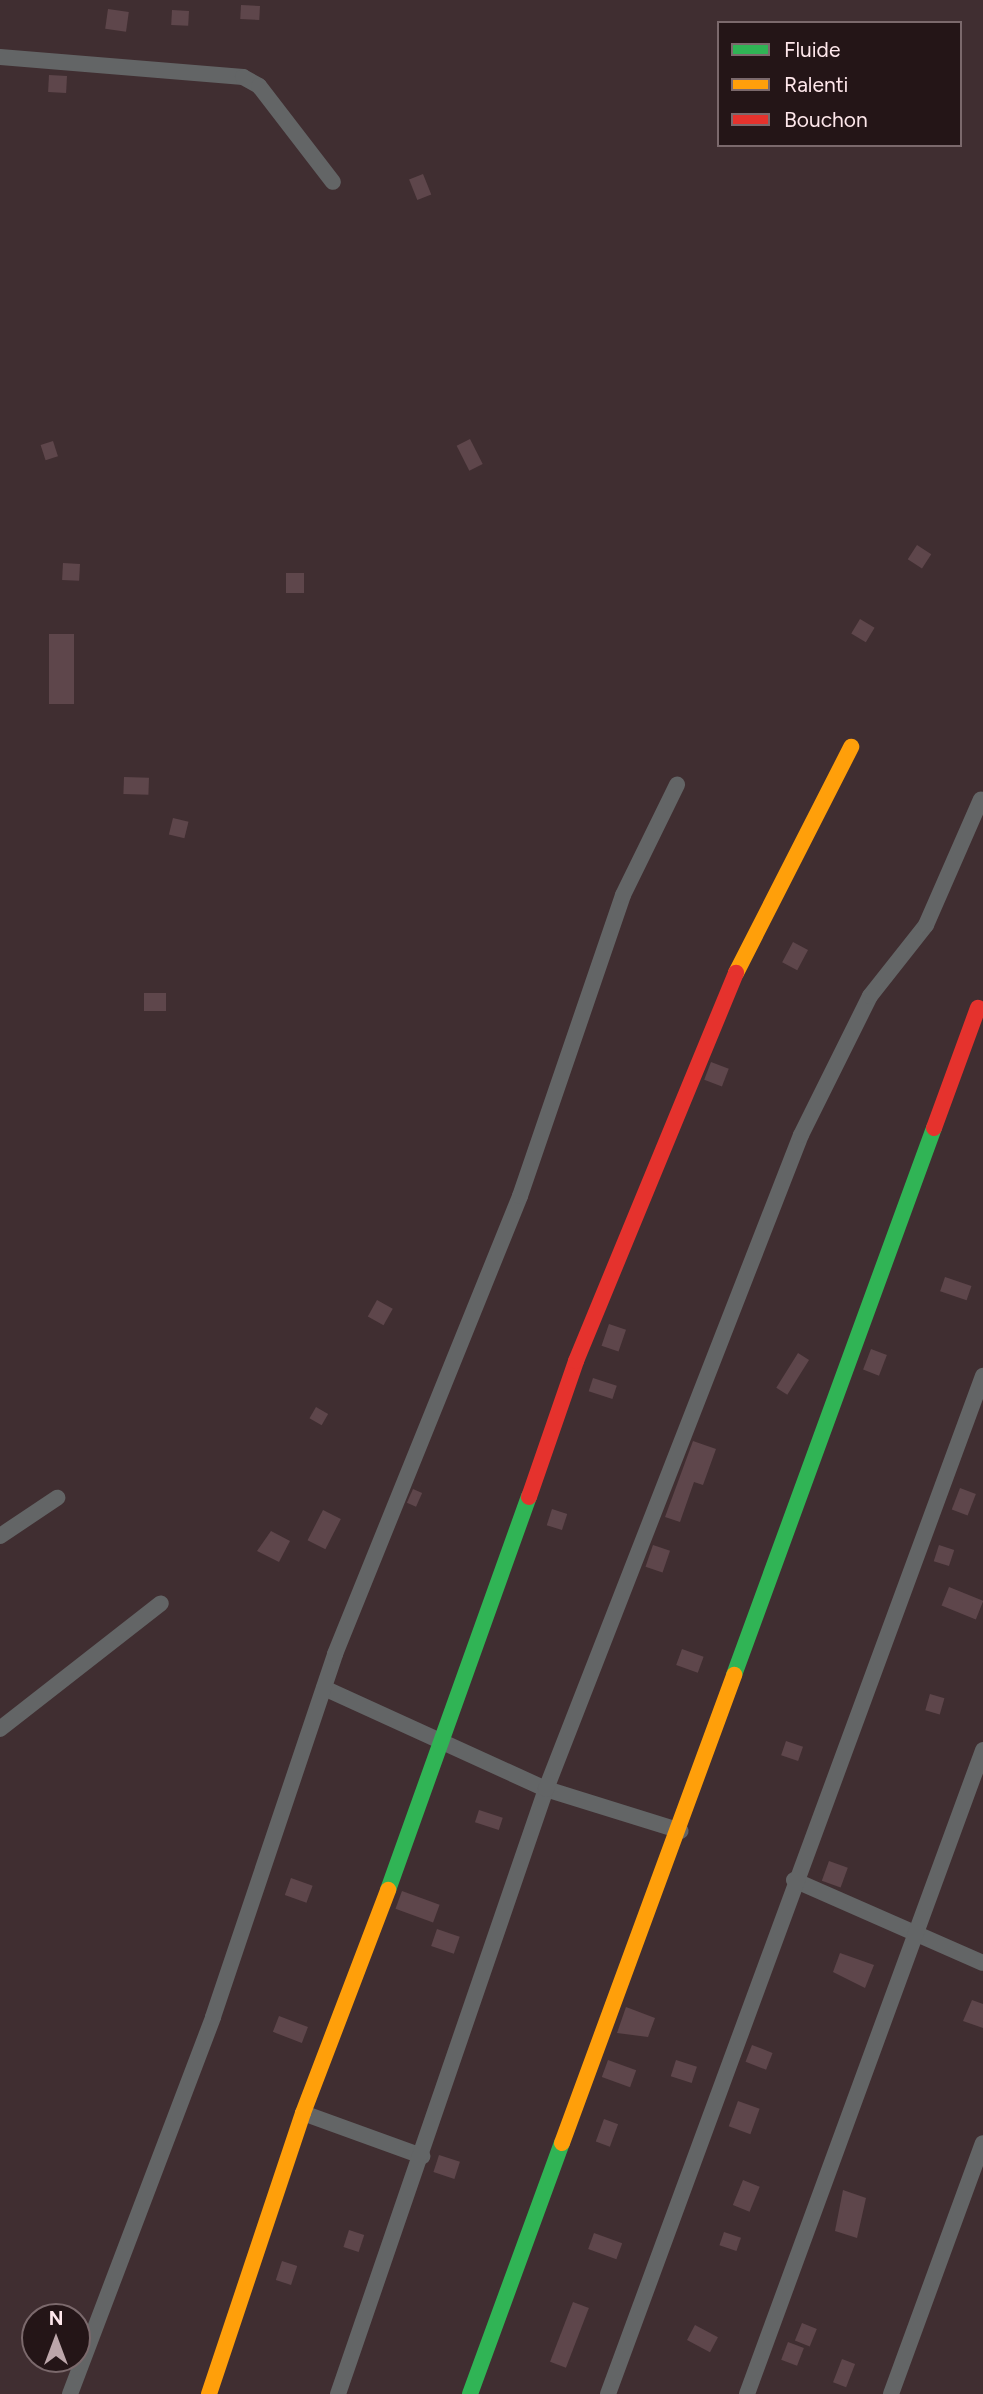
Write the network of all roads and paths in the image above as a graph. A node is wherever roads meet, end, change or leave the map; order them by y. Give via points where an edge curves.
1 (0, 57) edge
2 (333, 182) dead end
3 (851, 747) dead end
4 (677, 785) dead end
5 (981, 799) dead end
6 (978, 1008) dead end
7 (983, 1376) edge
8 (57, 1498) dead end
9 (0, 1536) edge
10 (161, 1603) dead end
11 (324, 1688) junction
12 (0, 1729) edge
13 (444, 1744) junction
14 (983, 1750) edge
15 (546, 1789) junction
16 (681, 1831) junction
17 (794, 1880) junction
18 (914, 1937) junction
19 (983, 1963) edge
20 (303, 2113) junction
21 (983, 2143) edge
22 (422, 2156) junction
23 (70, 2394) edge
24 (209, 2394) edge
25 (338, 2394) edge
26 (470, 2394) edge
27 (608, 2394) edge
28 (747, 2394) edge
29 (891, 2394) edge

1 - 2 street via 243,77 259,86
3 - 13 street via 710,1028 576,1361
4 - 11 street via 623,895 520,1196
5 - 15 street via 926,925 870,996 801,1135
6 - 16 street
7 - 17 street
8 - 9 street
10 - 12 street
11 - 13 street
11 - 23 street via 216,2006
13 - 15 street
13 - 20 street
14 - 18 street
15 - 16 street
15 - 22 street
16 - 26 street
17 - 18 street
17 - 27 street
18 - 19 street
18 - 28 street
20 - 22 street
20 - 24 street
21 - 29 street
22 - 25 street

